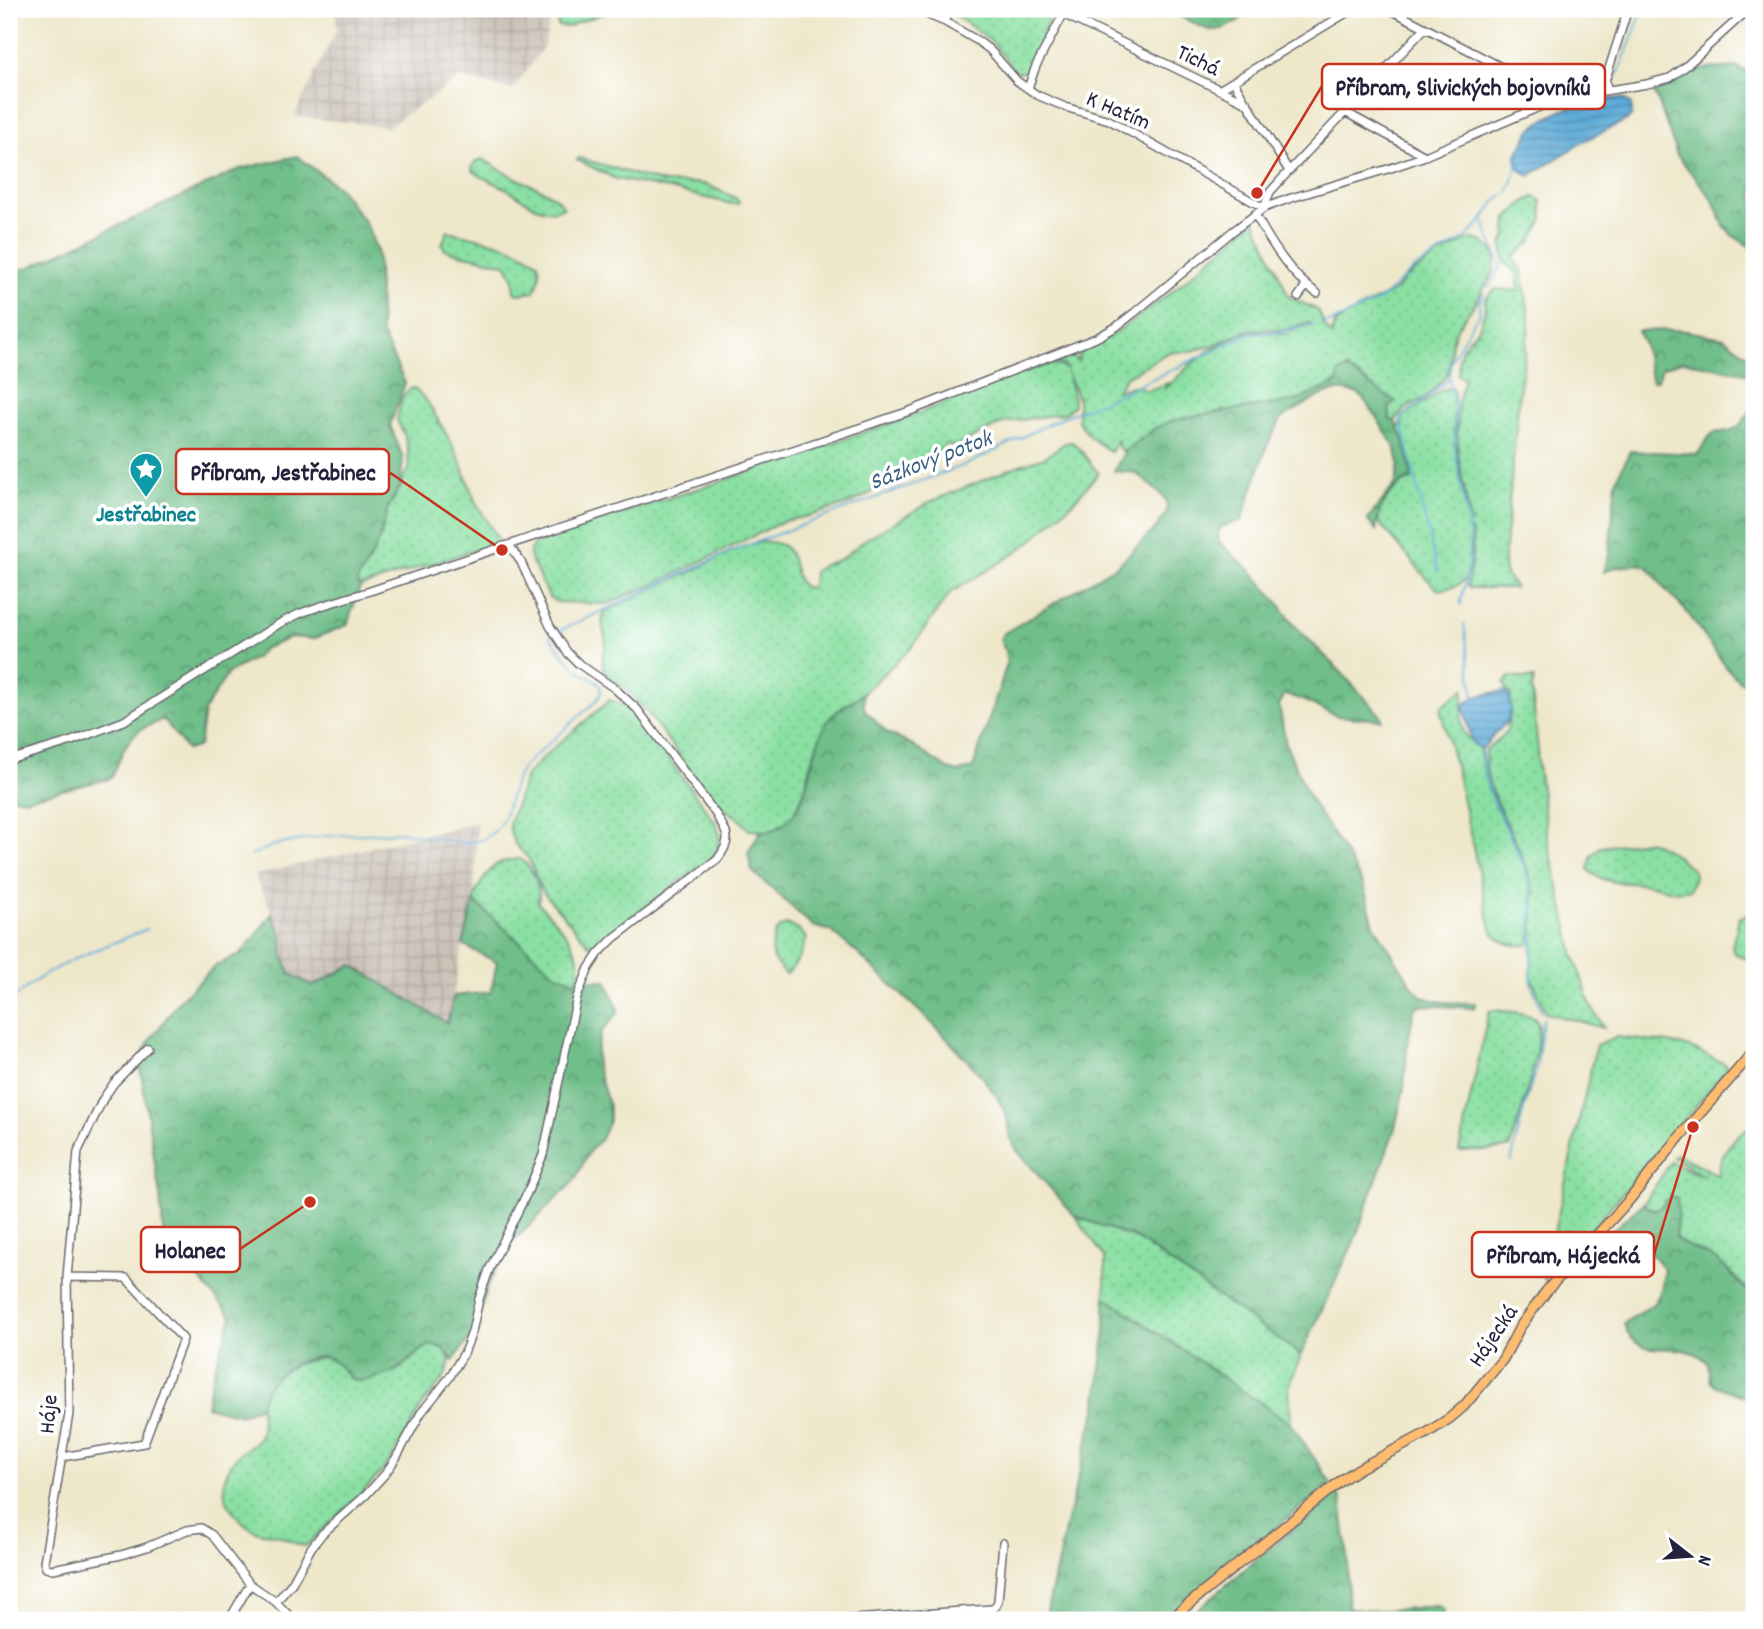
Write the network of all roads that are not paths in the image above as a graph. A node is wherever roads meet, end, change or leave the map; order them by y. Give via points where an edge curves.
1 (914, 9) edge
2 (947, 9) edge
3 (1353, 9) edge
4 (1389, 9) edge
5 (1628, 9) edge
6 (1749, 9) edge
7 (1064, 12) edge
8 (944, 22) junction
9 (1425, 28) junction
10 (1234, 82) junction
11 (1028, 88) junction
12 (1219, 90) junction
13 (1608, 90) junction
14 (1551, 102) junction
15 (1247, 103) junction
16 (1346, 112) junction
17 (1425, 156) junction
18 (1289, 171) junction
19 (1264, 208) junction
20 (1255, 214) junction
21 (1306, 286) junction
22 (1317, 293) dead end
23 (1298, 297) dead end
24 (509, 545) junction
25 (9, 760) edge
26 (148, 1048) dead end
27 (1754, 1051) edge
28 (67, 1277) junction
29 (62, 1457) junction
30 (1003, 1542) dead end
31 (250, 1584) junction
32 (276, 1602) junction
33 (961, 1611) junction
34 (229, 1620) edge
35 (293, 1620) edge
36 (843, 1620) edge
37 (959, 1620) edge
38 (1171, 1620) edge

1 - 8 street, K Hatím
2 - 8 street
3 - 10 street
4 - 9 street
5 - 13 street via 1605,81
6 - 13 street via 1678,73 1662,81
7 - 11 street
7 - 12 street, Tichá
8 - 11 street, K Hatím via 990,50
9 - 14 street via 1505,69
9 - 16 street
10 - 12 street
10 - 15 street
11 - 19 street, K Hatím via 1065,107 1109,120
12 - 15 street, Tichá
13 - 14 street
14 - 17 street
15 - 18 street
16 - 17 street
16 - 18 street
17 - 19 street
18 - 19 street via 1270,192
19 - 20 street
20 - 21 street via 1267,237
20 - 24 street via 1134,313 1096,338 910,411
21 - 22 street
21 - 23 street
24 - 25 street via 301,613 124,721
24 - 32 street via 567,652 637,709 715,813 728,839 717,860 614,938 589,968 577,997 543,1155 489,1270 464,1353 385,1474 322,1534
26 - 28 street, Háje via 103,1099 78,1151
27 - 38 main road, Hájecká via 1549,1288 1503,1359 1464,1406 1427,1433 1343,1479
28 - 29 street, Háje via 69,1414
28 - 29 street via 125,1278 183,1339 144,1443
29 - 31 street, Háje via 44,1562 47,1568 121,1555 201,1528 212,1535
30 - 33 street via 996,1606
31 - 32 street, Háje
31 - 34 street
32 - 35 street, Háje
33 - 36 street
33 - 37 street

